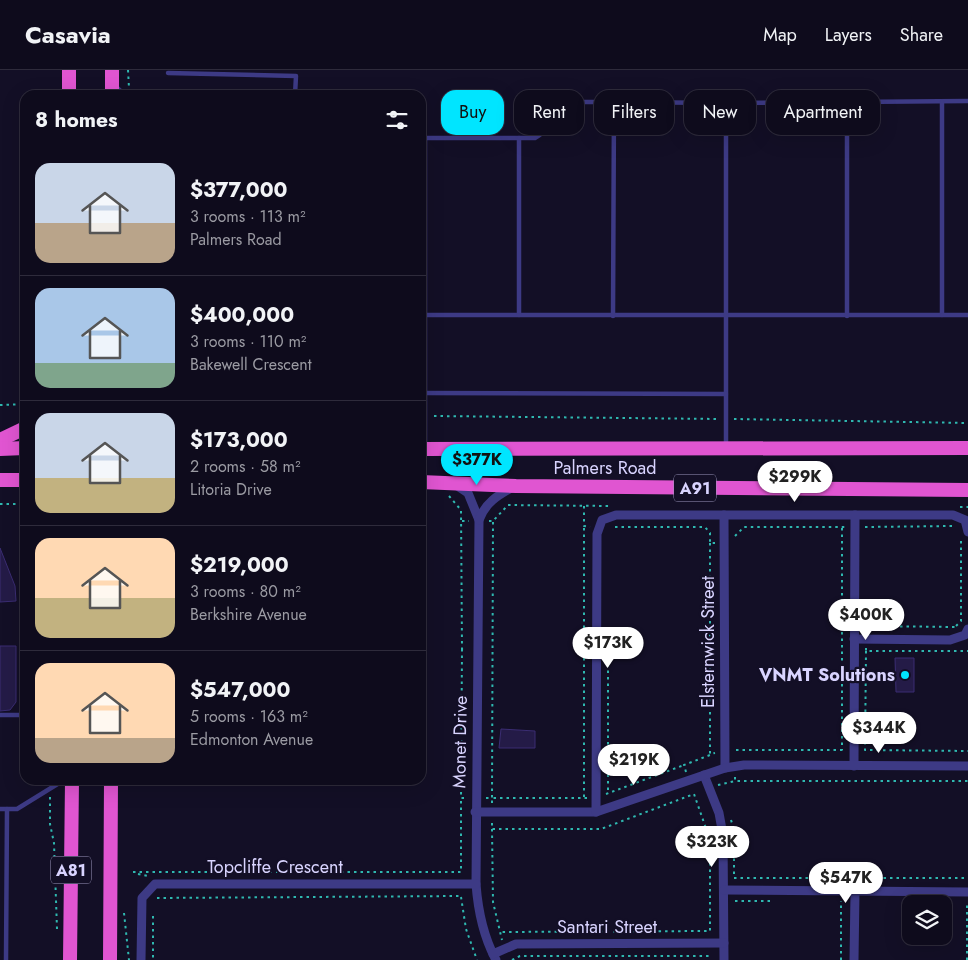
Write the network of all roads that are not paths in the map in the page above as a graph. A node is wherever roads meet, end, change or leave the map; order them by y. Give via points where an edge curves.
1 (70, 70) edge
2 (168, 73) dead end
3 (70, 90) edge
4 (295, 90) edge
5 (968, 101) edge
6 (594, 102) edge
7 (880, 102) edge
8 (942, 102) junction
9 (614, 135) edge
10 (726, 135) edge
11 (847, 135) edge
12 (426, 138) edge
13 (519, 138) junction
14 (426, 315) edge
15 (519, 315) junction
16 (942, 315) junction
17 (968, 315) edge
18 (613, 316) junction
19 (726, 316) junction
20 (846, 316) junction
21 (426, 393) edge
22 (726, 394) junction
23 (20, 430) edge
24 (0, 440) edge
25 (20, 448) edge
26 (726, 448) junction
27 (968, 448) edge
28 (0, 449) edge
29 (426, 449) edge
30 (0, 480) edge
31 (20, 481) edge
32 (426, 483) edge
33 (516, 486) junction
34 (446, 488) junction
35 (968, 490) edge
36 (855, 515) junction
37 (724, 516) junction
38 (479, 520) junction
39 (965, 528) edge
40 (968, 629) edge
41 (854, 639) junction
42 (0, 715) edge
43 (20, 715) edge
44 (854, 766) junction
45 (968, 766) edge
46 (725, 768) junction
47 (704, 775) junction
48 (58, 785) edge
49 (72, 785) edge
50 (111, 785) edge
51 (0, 809) edge
52 (7, 809) junction
53 (475, 812) junction
54 (596, 812) junction
55 (476, 884) junction
56 (724, 890) junction
57 (855, 892) junction
58 (968, 897) edge
59 (724, 943) junction
60 (494, 957) edge
61 (6, 960) edge
62 (70, 960) edge
63 (110, 960) edge
64 (141, 960) edge
65 (724, 960) edge
66 (854, 960) edge

1 - 3 highway
2 - 4 lane via 296,76
5 - 8 lane
6 - 13 lane via 551,104 547,108 544,134 535,138
7 - 8 lane
8 - 16 lane
9 - 18 lane
10 - 19 lane
11 - 20 lane
12 - 13 lane
13 - 15 lane
14 - 15 lane
15 - 18 lane
16 - 17 lane
16 - 20 lane
18 - 19 lane
19 - 20 lane
19 - 22 lane
21 - 22 lane
22 - 26 lane
23 - 24 highway
25 - 28 highway
26 - 27 highway, Palmers Road
26 - 29 highway, Palmers Road
30 - 31 highway
32 - 34 highway, Palmers Road / A91
33 - 34 highway, Palmers Road / A91
33 - 35 highway, Palmers Road / A91
33 - 38 street via 492,499
34 - 38 street, Monet Drive via 458,485 468,493
36 - 37 street
36 - 39 street via 953,515 965,520
36 - 41 street
37 - 46 street, Elsternwick Street
37 - 54 street via 616,515 597,534
38 - 53 street, Monet Drive
40 - 41 street via 965,635 950,640
41 - 44 street
42 - 43 lane
44 - 45 street
44 - 46 street via 744,765
46 - 47 street
47 - 54 street
47 - 56 street via 719,813 723,835
48 - 52 lane via 17,809
49 - 62 highway, A81
50 - 63 highway, A81
51 - 52 lane
52 - 61 lane
53 - 54 street
53 - 55 street, Monet Drive
55 - 60 street, Monet Drive via 478,913
55 - 64 street, Topcliffe Crescent via 155,884 142,898
56 - 57 street
56 - 59 street
57 - 58 street
57 - 66 street
59 - 60 street, Santari Street via 516,944
59 - 65 street

